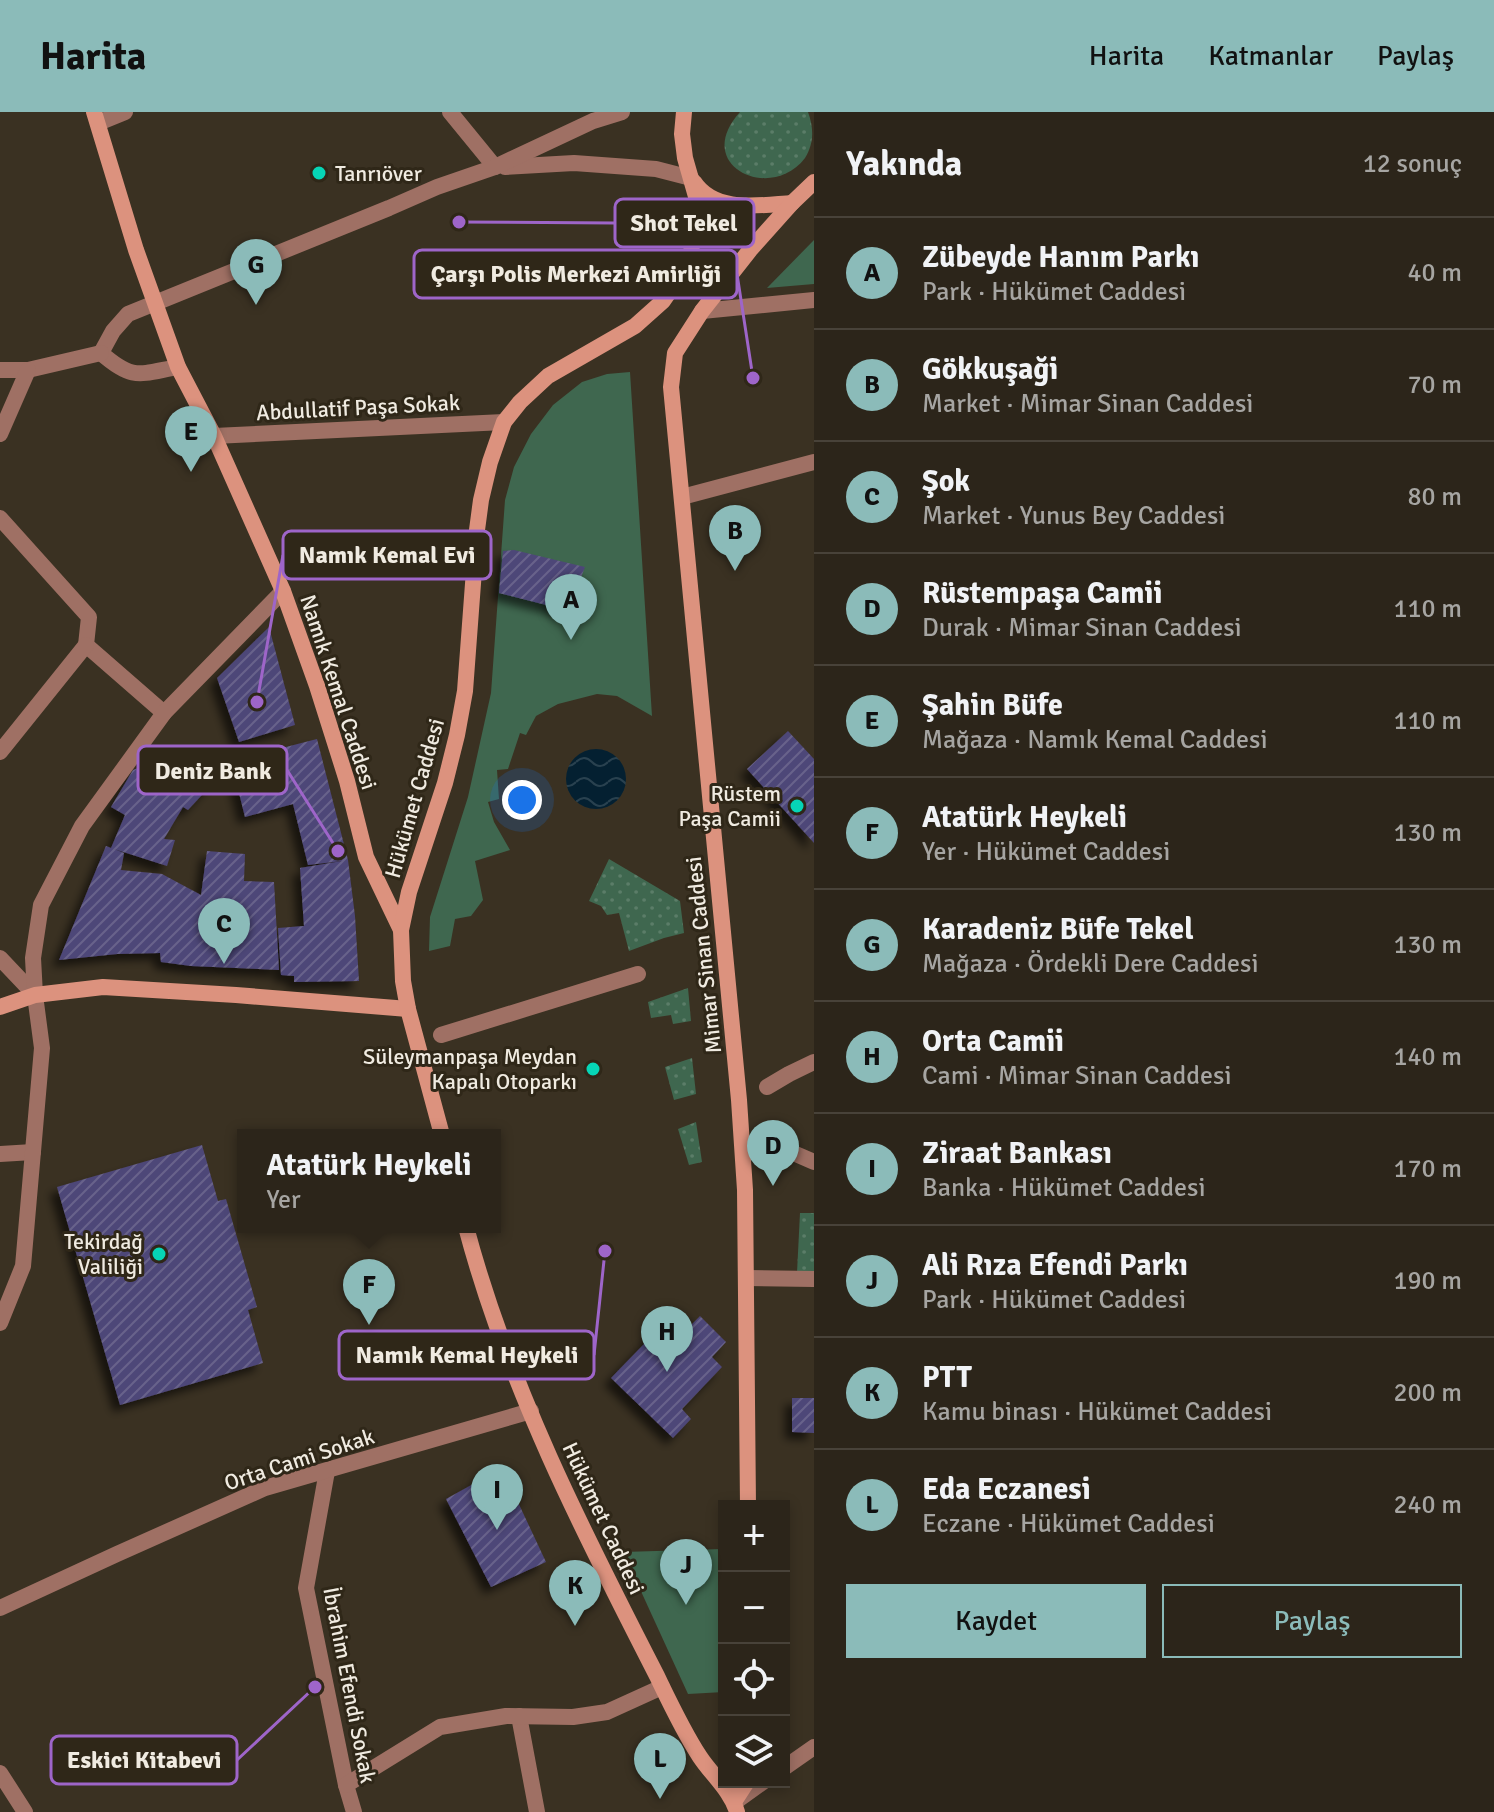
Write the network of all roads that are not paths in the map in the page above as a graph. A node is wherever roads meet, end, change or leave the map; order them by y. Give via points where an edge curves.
1 (125, 112) edge
2 (450, 112) edge
3 (622, 112) edge
4 (684, 112) edge
5 (96, 117) edge
6 (495, 167) junction
7 (691, 178) junction
8 (814, 182) edge
9 (792, 203) junction
10 (814, 300) edge
11 (154, 302) junction
12 (702, 311) junction
13 (101, 353) junction
14 (178, 367) junction
15 (0, 370) edge
16 (28, 370) junction
17 (504, 422) junction
18 (0, 434) edge
19 (214, 436) junction
20 (814, 462) edge
21 (682, 497) junction
22 (0, 518) edge
23 (283, 591) junction
24 (86, 645) junction
25 (164, 713) junction
26 (0, 752) edge
27 (401, 930) junction
28 (0, 958) edge
29 (638, 974) dead end
30 (35, 995) junction
31 (0, 1007) edge
32 (408, 1009) junction
33 (441, 1035) dead end
34 (814, 1062) edge
35 (767, 1087) dead end
36 (440, 1129) edge
37 (775, 1145) dead end
38 (33, 1152) junction
39 (0, 1154) edge
40 (814, 1162) edge
41 (468, 1233) edge
42 (746, 1278) junction
43 (814, 1279) edge
44 (0, 1323) edge
45 (531, 1411) junction
46 (327, 1471) junction
47 (748, 1500) edge
48 (0, 1608) edge
49 (662, 1687) junction
50 (519, 1716) junction
51 (814, 1747) edge
52 (790, 1764) edge
53 (0, 1773) edge
54 (346, 1785) junction
55 (744, 1788) edge
56 (756, 1788) edge
57 (735, 1807) edge
58 (25, 1812) edge
59 (354, 1812) edge
60 (537, 1812) edge

1 - 5 street
2 - 6 street
3 - 6 street
4 - 7 main road, Hükümet Caddesi via 682,134
5 - 11 main road, Namık Kemal Caddesi
6 - 7 street via 574,163 656,169
6 - 11 street
7 - 9 main road via 716,201 744,207
7 - 17 main road, Hükümet Caddesi via 697,200 690,262 663,301 635,326 548,376
8 - 9 main road, Mimar Sinan Caddesi
9 - 12 main road, Mimar Sinan Caddesi
10 - 12 street
11 - 13 street via 128,314
11 - 14 main road, Namık Kemal Caddesi
12 - 21 main road, Mimar Sinan Caddesi via 675,353 671,387
13 - 14 street via 119,368 139,374
13 - 16 street
14 - 19 main road, Namık Kemal Caddesi
15 - 16 street
16 - 18 street
17 - 19 street, Abdullatif Paşa Sokak
17 - 27 main road, Hükümet Caddesi via 481,500 457,735
19 - 23 main road, Namık Kemal Caddesi
20 - 21 street
21 - 42 main road, Mimar Sinan Caddesi via 739,1100
22 - 24 street via 89,617
23 - 25 street
23 - 27 main road, Namık Kemal Caddesi via 347,781 366,857
24 - 25 street
24 - 26 street
25 - 30 street via 82,826 41,905 33,958
27 - 32 main road, Hükümet Caddesi
28 - 30 street
29 - 33 street
30 - 31 main road
30 - 32 main road via 103,987
30 - 38 street via 42,1048
32 - 36 main road, Hükümet Caddesi
34 - 35 street
37 - 40 street
38 - 39 street
38 - 44 street via 23,1266
41 - 45 main road, Hükümet Caddesi
42 - 43 street
42 - 47 main road, Mimar Sinan Caddesi
45 - 46 street, Orta Cami Sokak
45 - 49 main road, Hükümet Caddesi via 588,1541
46 - 48 street, Orta Cami Sokak via 265,1488
46 - 54 street, İbrahim Efendi Sokak via 306,1588
49 - 50 street via 607,1712
49 - 57 main road, Hükümet Caddesi
50 - 54 street via 440,1727
50 - 60 street
51 - 52 street
53 - 58 street
54 - 59 street, İbrahim Efendi Sokak
55 - 57 main road
56 - 57 street

